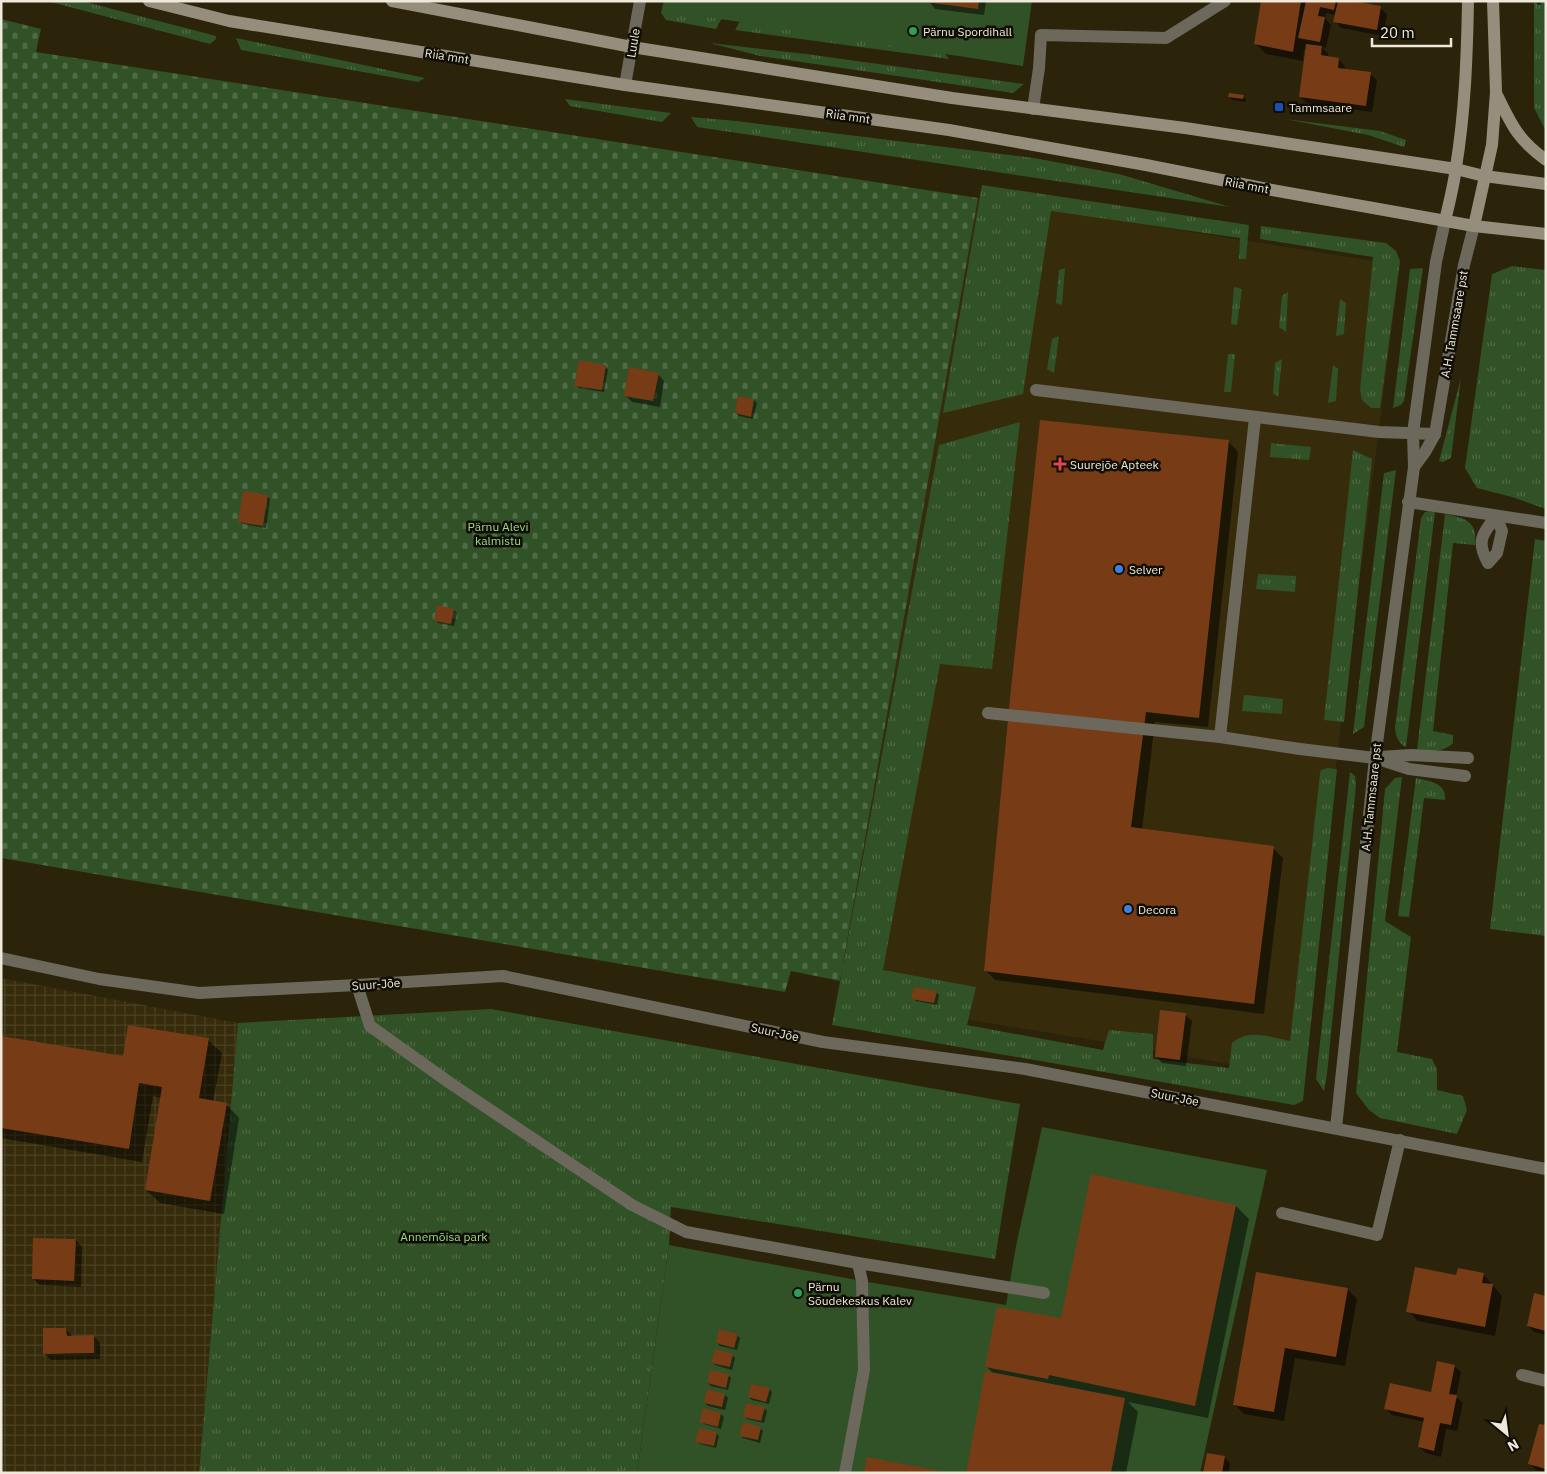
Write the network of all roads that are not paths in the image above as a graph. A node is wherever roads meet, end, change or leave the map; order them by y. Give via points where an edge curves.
1 (149, 1) edge
2 (392, 1) edge
3 (640, 1) edge
4 (1225, 1) edge
5 (1468, 1) edge
6 (1494, 1) edge
7 (176, 5) edge
8 (632, 47) junction
9 (625, 85) junction
10 (1496, 92) junction
11 (1033, 108) junction
12 (1546, 160) edge
13 (1456, 170) junction
14 (1484, 176) junction
15 (1546, 184) edge
16 (1445, 220) junction
17 (1474, 226) junction
18 (1546, 234) edge
19 (1036, 390) dead end
20 (1255, 418) junction
21 (1413, 433) junction
22 (1435, 434) junction
23 (1414, 467) junction
24 (1408, 502) junction
25 (1546, 524) edge
26 (988, 713) dead end
27 (1220, 737) junction
28 (1375, 758) junction
29 (1468, 758) dead end
30 (1465, 776) dead end
31 (1, 958) edge
32 (357, 986) junction
33 (1336, 1128) junction
34 (1400, 1140) junction
35 (1546, 1169) edge
36 (1282, 1213) dead end
37 (858, 1263) junction
38 (1044, 1293) dead end
39 (1522, 1375) dead end
40 (1546, 1381) edge
41 (845, 1473) edge

1 - 7 main road, Riia mnt
2 - 8 main road
3 - 8 street, Luule
4 - 11 street via 1166,38 1041,35
5 - 13 main road, A.H. Tammsaare pst via 1464,108
6 - 10 main road, A.H. Tammsaare pst
7 - 9 main road, Riia mnt via 230,22
8 - 9 street, Luule
8 - 11 main road
9 - 16 main road, Riia mnt via 949,130
10 - 12 main road via 1514,129 1527,146
10 - 14 main road, A.H. Tammsaare pst via 1492,145
11 - 13 main road
13 - 14 main road
13 - 16 main road, A.H. Tammsaare pst
14 - 15 main road
14 - 17 main road, A.H. Tammsaare pst
16 - 17 main road, Riia mnt
16 - 21 street, A.H. Tammsaare pst via 1436,262
17 - 18 main road, Riia mnt
17 - 22 street, A.H. Tammsaare pst via 1464,265
19 - 20 street
20 - 21 street
20 - 27 street
21 - 22 street
21 - 23 street, A.H. Tammsaare pst
22 - 23 street, A.H. Tammsaare pst
23 - 24 street, A.H. Tammsaare pst
24 - 25 street
24 - 28 street, A.H. Tammsaare pst
26 - 27 street
27 - 28 street
28 - 29 street via 1410,755
28 - 30 street via 1409,769
28 - 33 street, A.H. Tammsaare pst
31 - 32 street, Suur-Jõe via 99,979 199,993
32 - 33 street, Suur-Jõe via 503,976 823,1042 1025,1068
32 - 37 street via 370,1026 632,1205 686,1232
33 - 34 street, Suur-Jõe
34 - 35 street, Suur-Jõe
34 - 36 street via 1377,1235
37 - 38 street
37 - 41 street via 862,1281 864,1370
39 - 40 street

